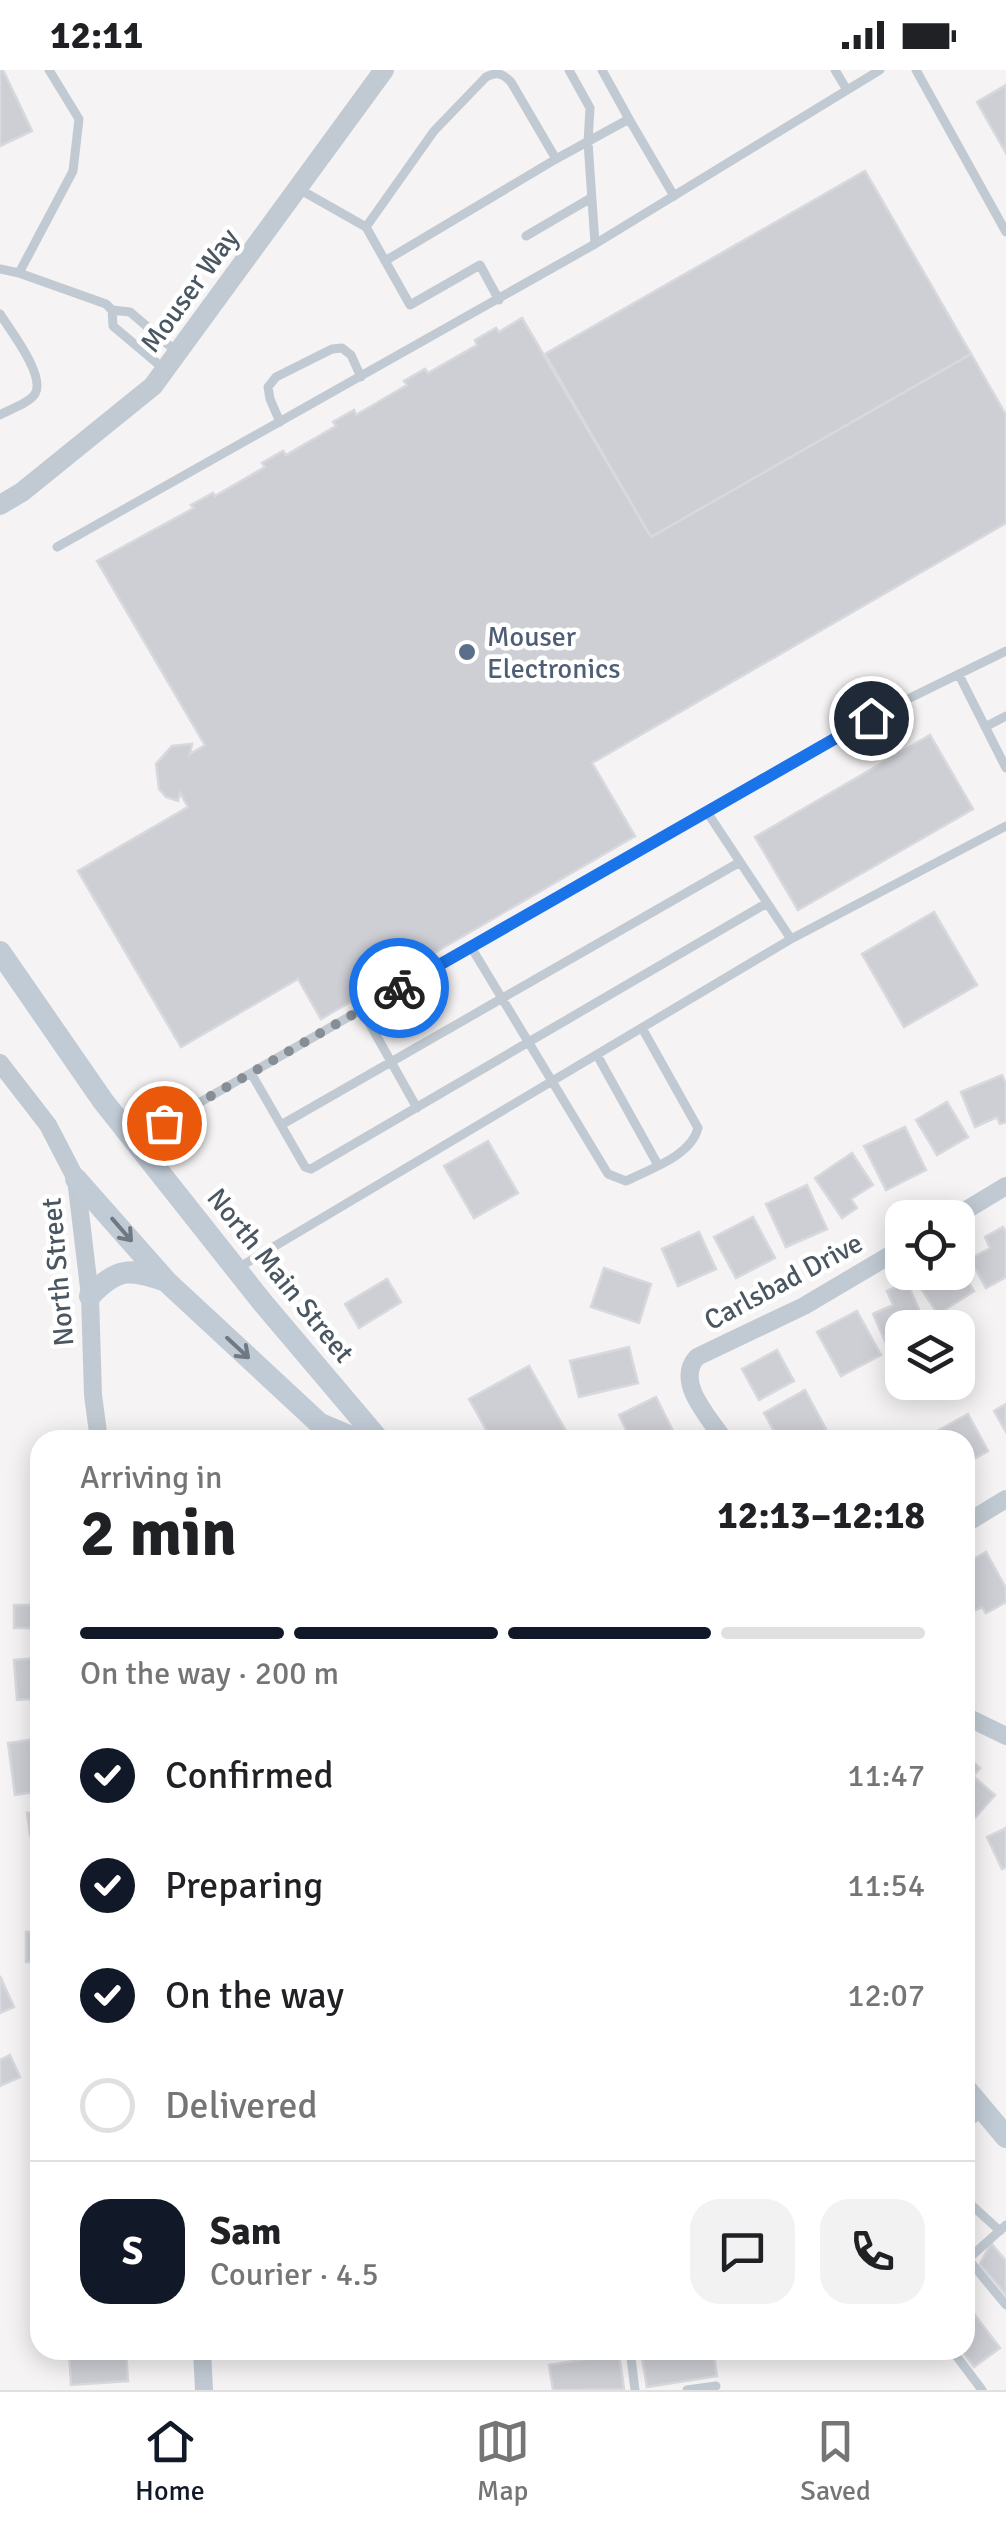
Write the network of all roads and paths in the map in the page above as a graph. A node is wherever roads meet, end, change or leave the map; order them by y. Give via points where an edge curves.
1 (49, 70) edge
2 (384, 70) edge
3 (569, 70) edge
4 (602, 70) edge
5 (835, 70) edge
6 (880, 70) edge
7 (916, 70) edge
8 (847, 90) junction
9 (629, 119) junction
10 (588, 142) junction
11 (556, 159) junction
12 (297, 188) junction
13 (674, 196) junction
14 (592, 198) junction
15 (366, 227) junction
16 (1006, 232) edge
17 (526, 236) dead end
18 (595, 244) junction
19 (386, 262) junction
20 (0, 269) edge
21 (19, 273) junction
22 (499, 300) junction
23 (112, 310) junction
24 (0, 314) edge
25 (171, 361) junction
26 (362, 377) junction
27 (0, 415) edge
28 (280, 422) junction
29 (0, 505) edge
30 (57, 547) dead end
31 (1006, 651) edge
32 (958, 675) junction
33 (1006, 716) edge
34 (985, 727) junction
35 (1006, 768) edge
36 (707, 812) junction
37 (1006, 826) edge
38 (740, 862) junction
39 (767, 903) junction
40 (791, 940) junction
41 (472, 947) junction
42 (0, 952) edge
43 (503, 998) junction
44 (362, 1010) junction
45 (642, 1028) junction
46 (530, 1042) junction
47 (597, 1054) junction
48 (391, 1062) junction
49 (0, 1063) edge
50 (252, 1073) junction
51 (554, 1080) junction
52 (417, 1108) junction
53 (281, 1125) junction
54 (134, 1140) junction
55 (658, 1165) junction
56 (76, 1179) junction
57 (1006, 1186) edge
58 (975, 1205) edge
59 (885, 1258) edge
60 (236, 1270) junction
61 (167, 1282) junction
62 (90, 1296) junction
63 (98, 1430) edge
64 (334, 1430) edge
65 (371, 1430) edge
66 (718, 1430) edge
67 (1006, 1500) edge
68 (975, 1518) edge
69 (975, 1721) edge
70 (1006, 1736) edge
71 (975, 2100) edge
72 (984, 2111) junction
73 (975, 2118) edge
74 (1006, 2137) edge
75 (975, 2207) edge
76 (1003, 2228) edge
77 (975, 2252) edge
78 (975, 2266) edge
79 (1003, 2298) edge
80 (202, 2360) edge
81 (631, 2360) edge
82 (960, 2360) edge
83 (716, 2386) dead end
84 (204, 2390) edge
85 (635, 2390) edge
86 (688, 2390) edge
87 (982, 2390) edge

1 - 21 lane via 80,118 73,171
2 - 12 street, Mouser Way
3 - 10 lane via 590,108
4 - 9 lane
5 - 8 lane
6 - 8 lane
7 - 16 lane
8 - 13 lane
9 - 10 lane
9 - 13 lane
10 - 11 lane
10 - 14 lane
11 - 15 lane via 511,82 494,73 434,130
11 - 19 lane
12 - 15 lane
12 - 25 street, Mouser Way
13 - 18 lane
14 - 17 lane
14 - 18 lane
15 - 19 lane
18 - 22 lane
19 - 22 lane via 410,305 480,265
20 - 21 lane
21 - 23 lane
22 - 26 lane
23 - 25 lane via 130,312
23 - 25 lane via 113,326
24 - 27 lane via 38,379 27,401
25 - 29 street, Mouser Way via 153,386
26 - 28 lane
26 - 28 lane via 342,348 276,376 268,387
28 - 30 lane
31 - 32 lane
32 - 34 lane
32 - 36 lane
33 - 34 lane
34 - 35 lane
36 - 38 lane
36 - 41 lane
37 - 40 lane
38 - 39 lane
38 - 43 lane
39 - 40 lane
39 - 46 lane
40 - 45 lane
41 - 43 lane
41 - 44 lane
42 - 54 main road, North Main Street
43 - 46 lane
43 - 48 lane
44 - 48 lane
44 - 50 lane
45 - 47 lane
45 - 55 lane via 698,1128 696,1138
46 - 51 lane
46 - 52 lane
47 - 51 lane
47 - 55 lane
48 - 52 lane
48 - 53 lane
49 - 56 street, North Street via 48,1125
50 - 53 lane
50 - 54 lane
51 - 55 lane via 608,1174 626,1180
51 - 60 lane
52 - 53 lane via 311,1168
54 - 60 main road, North Main Street
56 -> 61 main road
56 - 62 street, North Street
57 - 58 street
59 - 66 street, Carlsbad Drive via 690,1364 691,1388
60 - 65 main road, North Main Street
61 - 62 main road via 124,1272
61 -> 64 main road
62 - 63 street, North Street
67 - 68 street
69 - 70 street
71 - 72 main road
72 - 73 lane
72 - 74 main road
75 - 76 lane
76 - 77 lane
78 - 79 lane
80 - 84 street
81 - 85 lane
82 - 87 lane
83 - 86 lane

